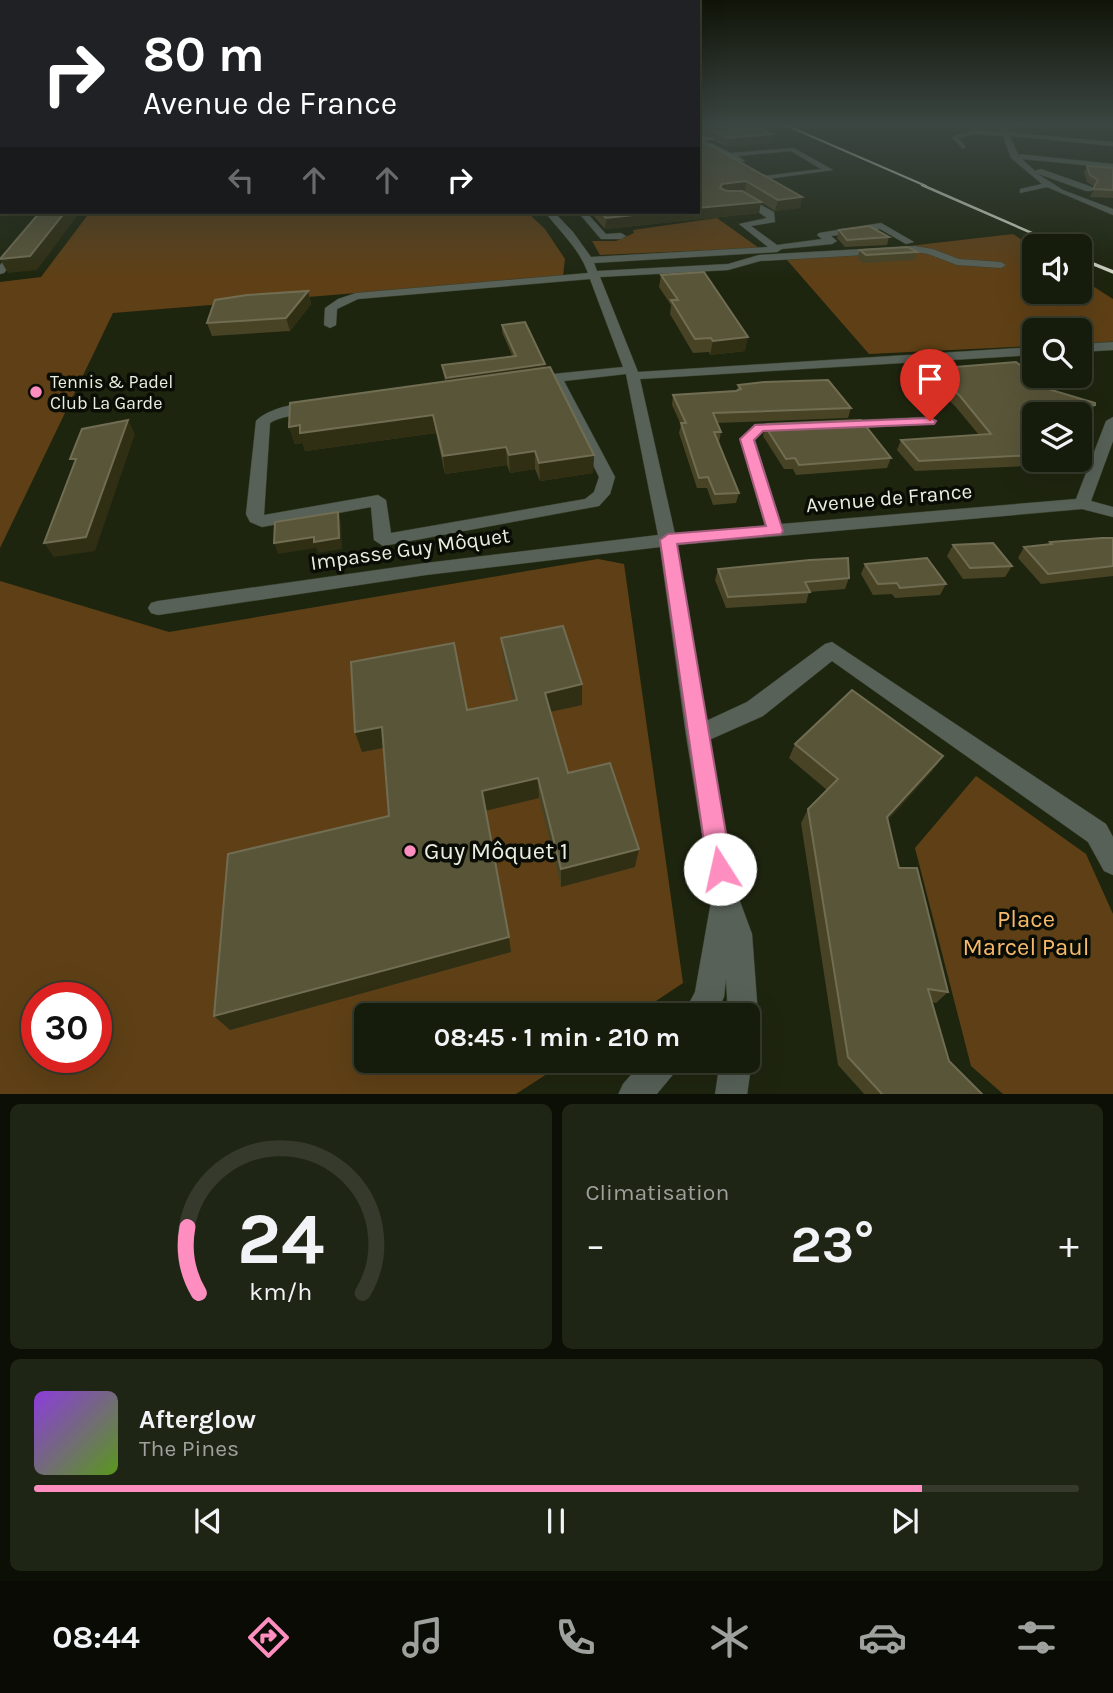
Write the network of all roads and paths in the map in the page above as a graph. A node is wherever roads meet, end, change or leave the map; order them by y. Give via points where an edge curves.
1 (780, 175) edge
2 (1036, 175) edge
3 (1046, 175) edge
4 (772, 184) edge
5 (1048, 185) junction
6 (1089, 189) edge
7 (1023, 191) dead end
8 (734, 197) edge
9 (1113, 212) edge
10 (47, 214) edge
11 (543, 214) edge
12 (550, 214) edge
13 (584, 214) edge
14 (868, 220) dead end
15 (881, 226) junction
16 (570, 234) junction
17 (782, 234) dead end
18 (621, 236) edge
19 (909, 242) dead end
20 (797, 244) junction
21 (774, 247) junction
22 (1001, 265) dead end
23 (592, 270) junction
24 (0, 271) edge
25 (330, 325) dead end
26 (1113, 346) edge
27 (1092, 347) edge
28 (1022, 352) edge
29 (632, 373) junction
30 (556, 377) junction
31 (520, 381) edge
32 (330, 406) edge
33 (930, 421) dead end
34 (1113, 421) edge
35 (825, 425) edge
36 (799, 426) edge
37 (1082, 504) junction
38 (1113, 512) edge
39 (775, 531) junction
40 (668, 540) junction
41 (158, 608) dead end
42 (697, 735) junction
43 (1113, 862) edge
44 (725, 895) junction
45 (705, 1003) edge
46 (742, 1003) edge
47 (653, 1073) edge
48 (734, 1073) edge
49 (634, 1094) edge
50 (731, 1094) edge

1 - 4 street via 761,177
2 - 5 street
3 - 6 street
5 - 7 street
5 - 9 street
8 - 21 street via 742,196 771,214 772,220 744,224
10 - 24 street
11 - 16 street
12 - 16 street
13 - 18 street via 604,237
14 - 15 street
15 - 19 street
15 - 20 street via 818,233 832,241
16 - 23 street
17 - 20 street
20 - 21 street
21 - 23 street via 778,249
22 - 23 street via 957,262 915,250 759,258 728,267
23 - 25 street via 356,296 331,308
23 - 29 street
26 - 27 street
28 - 29 street
29 - 30 street
29 - 40 street
30 - 31 street
30 - 32 street via 607,477 597,500 383,540 378,500 262,521 254,514 263,421 278,412
33 - 35 street
34 - 37 street
36 - 39 street via 760,428 747,439
37 - 38 street, Avenue de France
37 - 39 street, Avenue de France
39 - 40 street, Avenue de France
40 - 41 street, Impasse Guy Môquet
40 - 42 street
42 - 43 street via 755,709 832,650 1097,833
42 - 44 street
44 - 45 street
44 - 46 street via 738,934
47 - 49 street
48 - 50 street

